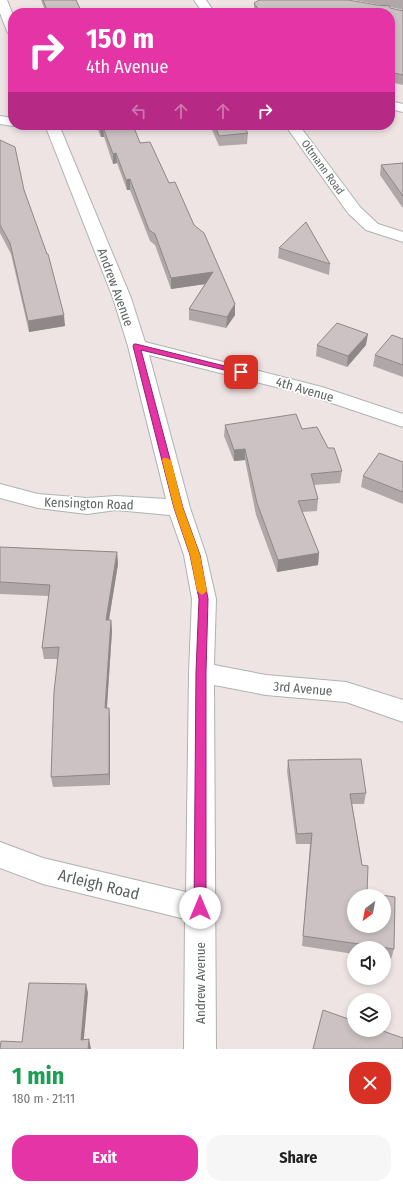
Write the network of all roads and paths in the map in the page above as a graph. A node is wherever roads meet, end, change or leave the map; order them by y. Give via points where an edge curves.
1 (1, 0) edge
2 (8, 25) edge
3 (50, 130) edge
4 (296, 130) edge
5 (403, 237) edge
6 (136, 346) junction
7 (403, 421) edge
8 (0, 491) edge
9 (179, 508) junction
10 (201, 672) junction
11 (403, 711) edge
12 (0, 855) edge
13 (200, 908) junction
14 (200, 1049) edge

1 - 2 street
3 - 6 street, Andrew Avenue via 122,298
4 - 5 street, Oltmann Road via 354,210 372,227
6 - 7 street, 4th Avenue via 315,390
6 - 9 street, Andrew Avenue
8 - 9 street, Kensington Road via 38,501 87,506 116,503
9 - 10 street, Andrew Avenue via 195,555 204,599
10 - 11 street, 3rd Avenue via 266,685 346,692
10 - 13 street, Andrew Avenue
12 - 13 street, Arleigh Road via 43,871
13 - 14 street, Andrew Avenue

